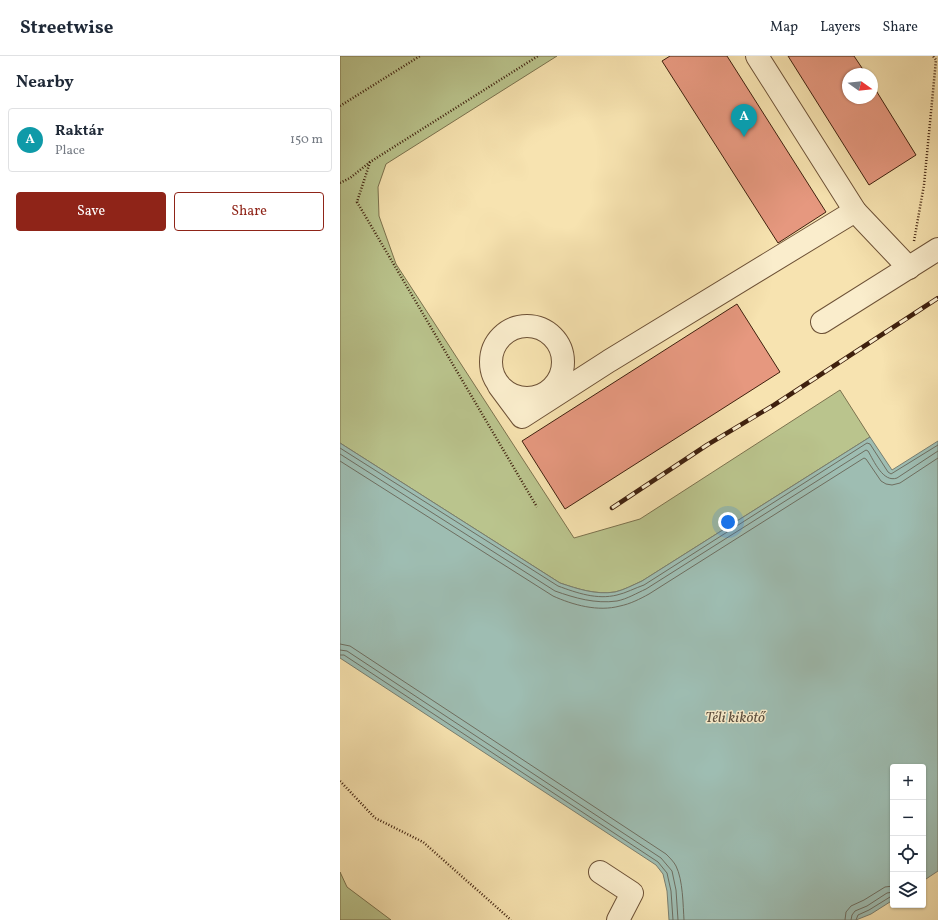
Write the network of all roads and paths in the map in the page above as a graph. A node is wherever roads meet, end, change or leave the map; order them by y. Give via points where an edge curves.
1 (420, 56) edge
2 (538, 56) edge
3 (757, 56) edge
4 (933, 56) edge
5 (340, 106) edge
6 (370, 162) junction
7 (340, 183) edge
8 (855, 212) junction
9 (938, 249) edge
10 (909, 268) junction
11 (822, 322) dead end
12 (560, 348) junction
13 (609, 361) junction
14 (500, 386) junction
15 (537, 507) dead end
16 (340, 781) edge
17 (600, 872) dead end
18 (511, 920) edge
19 (618, 920) edge

1 - 5 path
2 - 6 path
3 - 8 lane
4 - 10 path via 936,60 924,185
6 - 7 path
6 - 15 path via 357,202
8 - 10 lane
8 - 13 lane
9 - 10 lane
10 - 11 lane
12 - 13 lane via 575,360
12 - 14 lane via 561,373 555,384 546,392 537,396 522,397 507,392
12 - 14 lane via 554,338 544,330 532,326 520,326 508,331 499,339 491,357 491,368
13 - 14 lane via 522,417
16 - 18 path via 376,818 423,842
17 - 19 lane via 632,893

